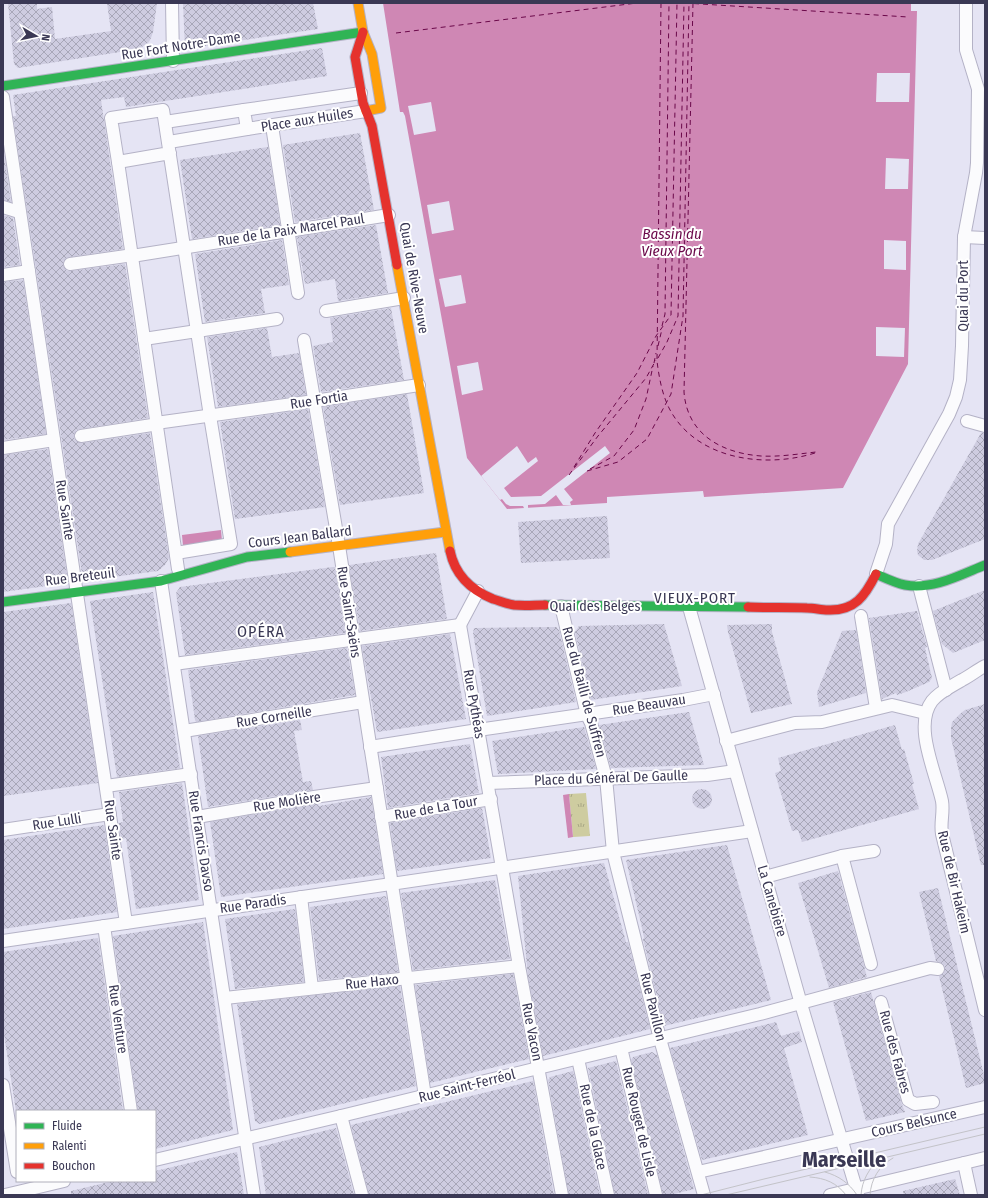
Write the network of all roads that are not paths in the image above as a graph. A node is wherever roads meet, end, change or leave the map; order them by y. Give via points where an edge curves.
1 (172, 3) edge
2 (358, 3) edge
3 (966, 3) edge
4 (363, 32) junction
5 (173, 61) junction
6 (3, 80) edge
7 (3, 86) edge
8 (361, 93) junction
9 (3, 97) edge
10 (244, 110) junction
11 (366, 111) junction
12 (165, 122) junction
13 (272, 126) junction
14 (248, 129) junction
15 (170, 148) junction
16 (118, 162) junction
17 (3, 207) edge
18 (20, 212) junction
19 (389, 215) junction
20 (288, 231) junction
21 (964, 237) junction
22 (985, 238) edge
23 (189, 246) junction
24 (129, 256) junction
25 (70, 264) dead end
26 (29, 271) junction
27 (3, 275) edge
28 (298, 293) dead end
29 (404, 298) junction
30 (326, 311) dead end
31 (278, 319) dead end
32 (201, 330) junction
33 (144, 339) junction
34 (304, 340) dead end
35 (419, 384) junction
36 (314, 401) junction
37 (215, 416) junction
38 (967, 421) dead end
39 (154, 424) junction
40 (985, 426) edge
41 (81, 436) dead end
42 (54, 440) junction
43 (3, 448) edge
44 (445, 532) junction
45 (231, 544) junction
46 (339, 546) junction
47 (459, 550) dead end
48 (176, 553) junction
49 (234, 560) junction
50 (985, 565) edge
51 (178, 569) dead end
52 (468, 570) dead end
53 (876, 574) junction
54 (161, 581) junction
55 (919, 586) junction
56 (478, 591) junction
57 (78, 592) junction
58 (3, 602) edge
59 (561, 606) junction
60 (689, 607) junction
61 (861, 616) dead end
62 (460, 625) junction
63 (353, 639) junction
64 (174, 664) junction
65 (985, 666) edge
66 (946, 690) junction
67 (714, 694) junction
68 (363, 702) junction
69 (876, 708) junction
70 (926, 711) junction
71 (587, 715) junction
72 (478, 730) junction
73 (184, 732) junction
74 (726, 741) junction
75 (370, 747) junction
76 (735, 771) junction
77 (191, 774) junction
78 (606, 778) junction
79 (488, 783) junction
80 (106, 786) junction
81 (377, 788) junction
82 (491, 799) junction
83 (110, 814) junction
84 (197, 817) junction
85 (381, 817) junction
86 (3, 830) edge
87 (752, 831) junction
88 (874, 851) dead end
89 (613, 852) junction
90 (842, 856) junction
91 (503, 868) junction
92 (765, 877) junction
93 (392, 884) junction
94 (301, 897) junction
95 (211, 910) junction
96 (126, 923) junction
97 (104, 926) junction
98 (3, 941) edge
99 (871, 964) dead end
100 (519, 966) junction
101 (938, 969) dead end
102 (406, 979) junction
103 (312, 988) junction
104 (225, 998) junction
105 (881, 1002) dead end
106 (801, 1004) junction
107 (985, 1010) edge
108 (660, 1039) junction
109 (621, 1048) junction
110 (578, 1059) junction
111 (539, 1068) junction
112 (3, 1085) edge
113 (425, 1096) junction
114 (934, 1102) dead end
115 (985, 1107) edge
116 (131, 1110) edge
117 (341, 1116) junction
118 (246, 1138) junction
119 (842, 1140) junction
120 (985, 1158) edge
121 (156, 1160) edge
122 (964, 1163) junction
123 (16, 1166) edge
124 (697, 1167) junction
125 (58, 1182) edge
126 (20, 1189) edge
127 (857, 1192) edge
128 (5, 1195) edge
129 (254, 1195) edge
130 (362, 1195) edge
131 (562, 1195) edge
132 (608, 1195) edge
133 (656, 1195) edge
134 (704, 1195) edge
135 (830, 1195) edge
136 (971, 1195) edge

1 - 5 street
2 - 4 main road, Quai de Rive-Neuve
3 - 21 street, Quai du Port via 966,50 978,89 976,173
4 - 5 main road, Rue Fort Notre-Dame
4 - 8 main road, Quai de Rive-Neuve via 355,57
4 - 11 main road, Quai de Rive-Neuve via 372,54 381,108
5 - 7 main road, Rue Fort Notre-Dame
6 - 7 street
8 - 10 street, Place aux Huiles
8 - 11 main road, Quai de Rive-Neuve
9 - 18 street, Rue Sainte
10 - 12 street, Place aux Huiles
10 - 14 street, Place aux Huiles
11 - 13 street, Place aux Huiles
11 - 19 main road, Quai de Rive-Neuve via 372,126
12 - 15 street
12 - 16 street via 163,110 111,118
13 - 14 street, Place aux Huiles
13 - 20 street
14 - 15 street, Place aux Huiles
15 - 16 street, Place aux Huiles
15 - 23 street
16 - 24 street
17 - 18 street
18 - 26 street, Rue Sainte
19 - 20 street, Rue de la Paix Marcel Paul
19 - 29 main road, Quai de Rive-Neuve
20 - 23 street, Rue de la Paix Marcel Paul
20 - 28 street
21 - 22 street
21 - 53 street, Quai du Port via 962,363 956,397 888,524 886,544
23 - 24 street, Rue de la Paix Marcel Paul
23 - 32 street
24 - 25 street
24 - 33 street
26 - 27 street
26 - 42 street, Rue Sainte
29 - 30 street
29 - 35 main road, Quai de Rive-Neuve
31 - 32 street
32 - 33 street
32 - 37 street
33 - 39 street
34 - 36 street, Rue Saint-Saëns
35 - 36 street, Rue Fortia
35 - 44 main road, Quai de Rive-Neuve
36 - 37 street, Rue Fortia
36 - 46 street, Rue Saint-Saëns
37 - 39 street, Rue Fortia
37 - 45 street
38 - 40 street
39 - 41 street
39 - 48 street via 171,489
42 - 43 street
42 - 57 street, Rue Sainte
44 - 46 main road, Cours Jean Ballard
44 - 47 main road via 454,540
44 - 56 main road, Quai des Belges via 454,566 468,586
45 - 48 street
45 - 49 street
46 - 49 main road, Cours Jean Ballard
46 - 63 street, Rue Saint-Saëns
48 - 51 street
49 - 54 main road, Cours Jean Ballard
50 - 55 main road via 947,580
52 - 56 main road
53 - 55 main road via 907,586
53 - 60 main road, Quai des Belges via 852,596 811,608
54 - 57 main road, Rue Breteuil
54 - 64 street, Rue Francis Davso
55 - 66 street
56 - 59 main road, Quai des Belges via 513,605
56 - 62 street
57 - 58 main road, Rue Breteuil
57 - 80 street, Rue Sainte
59 - 60 main road, Quai des Belges
59 - 71 street, Rue du Bailli de Suffren
60 - 67 street, La Canebière
61 - 69 street
62 - 63 street
62 - 72 street, Rue Pythéas
63 - 64 street
63 - 68 street, Rue Saint-Saëns
64 - 73 street, Rue Francis Davso
65 - 66 street
66 - 70 street via 933,700
67 - 71 street, Rue Beauvau
67 - 74 street, La Canebière
68 - 73 street, Rue Corneille
68 - 75 street, Rue Saint-Saëns
69 - 70 street via 892,705
69 - 74 street via 822,722 795,723
70 - 107 street, Rue de Bir Hakeim via 924,731 942,802 942,834
71 - 72 street, Rue Beauvau
71 - 78 street, Rue du Bailli de Suffren
72 - 75 street, Rue Beauvau
72 - 79 street, Rue Pythéas
73 - 77 street, Rue Francis Davso
74 - 76 street, La Canebière
75 - 81 street, Rue Saint-Saëns
76 - 78 street, Place du Général De Gaulle via 707,775
76 - 87 street, La Canebière
77 - 80 street
77 - 84 street, Rue Francis Davso
78 - 79 street, Place du Général De Gaulle
78 - 89 street, Place du Général De Gaulle
79 - 82 street
80 - 83 street, Rue Sainte
81 - 84 street, Rue Molière
81 - 85 street, Rue Saint-Saëns
82 - 85 street, Rue de La Tour
82 - 91 street
83 - 86 street, Rue Lulli
83 - 96 street, Rue Sainte
84 - 95 street, Rue Francis Davso
85 - 93 street, Rue Saint-Saëns
87 - 89 street
87 - 92 street, La Canebière
88 - 90 street
89 - 91 street
89 - 108 street, Rue Pavillon
90 - 92 street
90 - 99 street
91 - 93 street, Rue Paradis
91 - 100 street, Rue Vacon
92 - 106 street, La Canebière
93 - 94 street, Rue Paradis
93 - 102 street, Rue Saint-Saëns
94 - 95 street, Rue Paradis
94 - 103 street
95 - 96 street, Rue Paradis
95 - 104 street, Rue Francis Davso
96 - 97 street, Rue Paradis
97 - 98 street, Rue Paradis
97 - 116 street, Rue Venture
100 - 102 street, Rue Haxo
100 - 111 street, Rue Vacon
101 - 106 street, Rue Saint-Ferréol via 930,968
102 - 103 street, Rue Haxo
102 - 113 street, Rue Saint-Saëns
103 - 104 street, Rue Haxo
104 - 118 street, Rue Francis Davso
105 - 114 street, Rue des Fabres via 908,1100 915,1104
106 - 108 street, Rue Saint-Ferréol
106 - 119 street, La Canebière
108 - 109 street, Rue Saint-Ferréol
108 - 124 street, Rue Pavillon
109 - 110 street, Rue Saint-Ferréol
109 - 133 street, Rue Rouget de Lisle
110 - 111 street, Rue Saint-Ferréol
110 - 132 street, Rue de la Glace
111 - 113 street, Rue Saint-Ferréol
111 - 131 street, Rue Vacon
112 - 123 street
113 - 117 street, Rue Saint-Ferréol
115 - 119 street, Cours Belsunce
117 - 118 street, Rue Saint-Ferréol
117 - 130 street
118 - 121 street, Rue Saint-Ferréol
118 - 129 street, Rue Francis Davso
119 - 124 street, Cours Belsunce
119 - 127 street, La Canebière
120 - 122 street
122 - 127 street
122 - 136 street
124 - 134 street, Rue Pavillon
125 - 126 street
126 - 128 street
127 - 135 street

